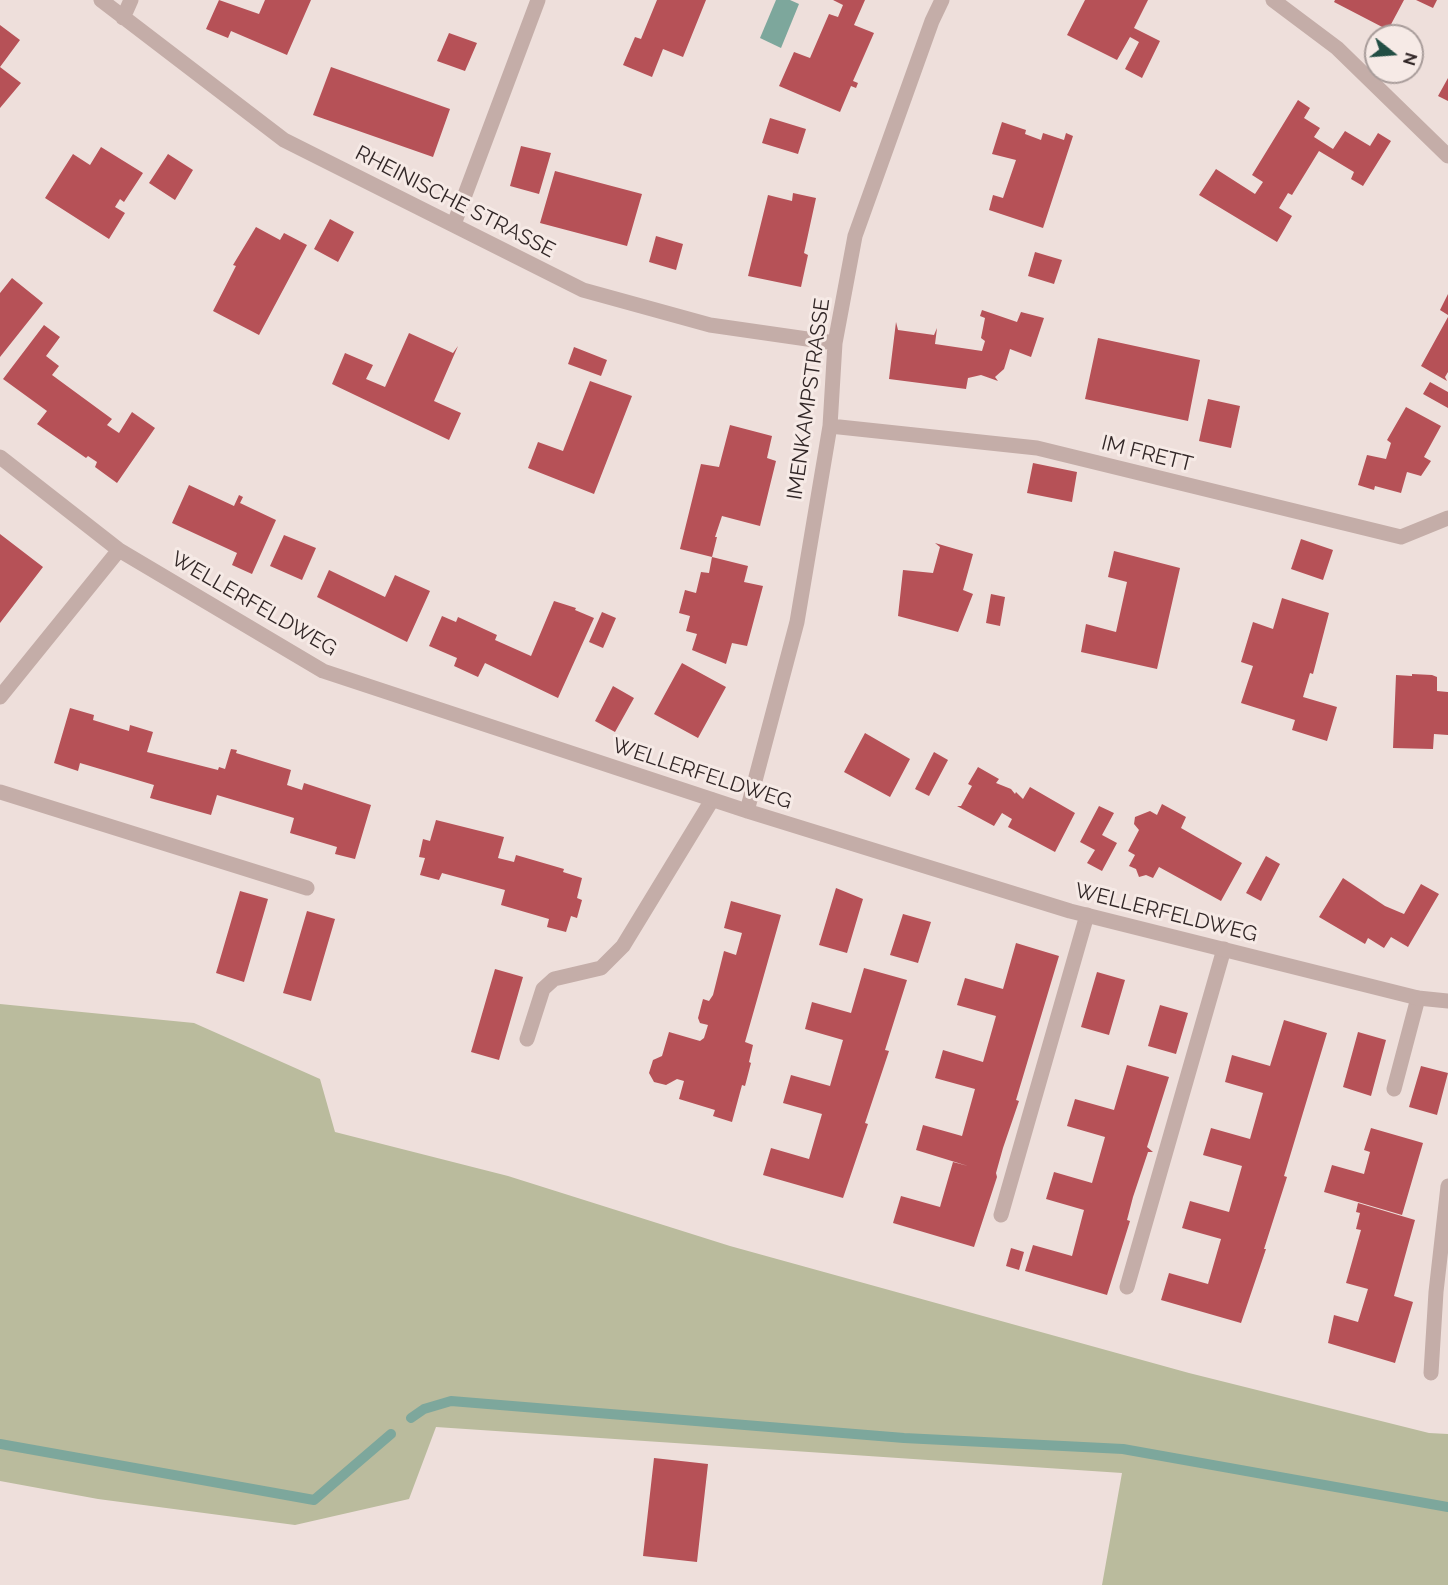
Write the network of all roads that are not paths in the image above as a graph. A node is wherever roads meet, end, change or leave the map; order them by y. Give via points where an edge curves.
1 (101, 0) edge
2 (131, 0) edge
3 (538, 0) edge
4 (942, 0) edge
5 (1273, 0) edge
6 (123, 18) junction
7 (1448, 156) edge
8 (454, 224) junction
9 (835, 343) junction
10 (830, 426) junction
11 (0, 456) edge
12 (1448, 519) edge
13 (119, 550) junction
14 (0, 697) edge
15 (0, 792) edge
16 (712, 800) junction
17 (747, 812) junction
18 (307, 888) dead end
19 (1088, 915) junction
20 (1224, 949) junction
21 (1418, 998) junction
22 (1448, 1001) edge
23 (526, 1039) dead end
24 (1394, 1089) dead end
25 (1448, 1186) edge
26 (1001, 1215) dead end
27 (1127, 1287) dead end
28 (1431, 1373) dead end

1 - 6 street, RHEINISCHE STRASSE
2 - 6 street
3 - 8 street
4 - 9 street, IMENKAMPSTRASSE via 855,236
5 - 7 street via 1337,48
6 - 8 street, RHEINISCHE STRASSE via 284,140
8 - 9 street, RHEINISCHE STRASSE via 583,290 710,325
9 - 10 street, IMENKAMPSTRASSE
10 - 12 street, IM FRETT via 1037,448 1401,537
10 - 17 street, IMENKAMPSTRASSE via 797,622
11 - 13 street, WELLERFELDWEG
13 - 14 street
13 - 16 street, WELLERFELDWEG via 323,671
15 - 18 street
16 - 17 street, WELLERFELDWEG
16 - 23 street via 623,946 601,968 554,979 543,990
17 - 19 street, WELLERFELDWEG
19 - 20 street, WELLERFELDWEG
19 - 26 street
20 - 21 street, WELLERFELDWEG
20 - 27 street
21 - 22 street, WELLERFELDWEG
21 - 24 street
25 - 28 street

